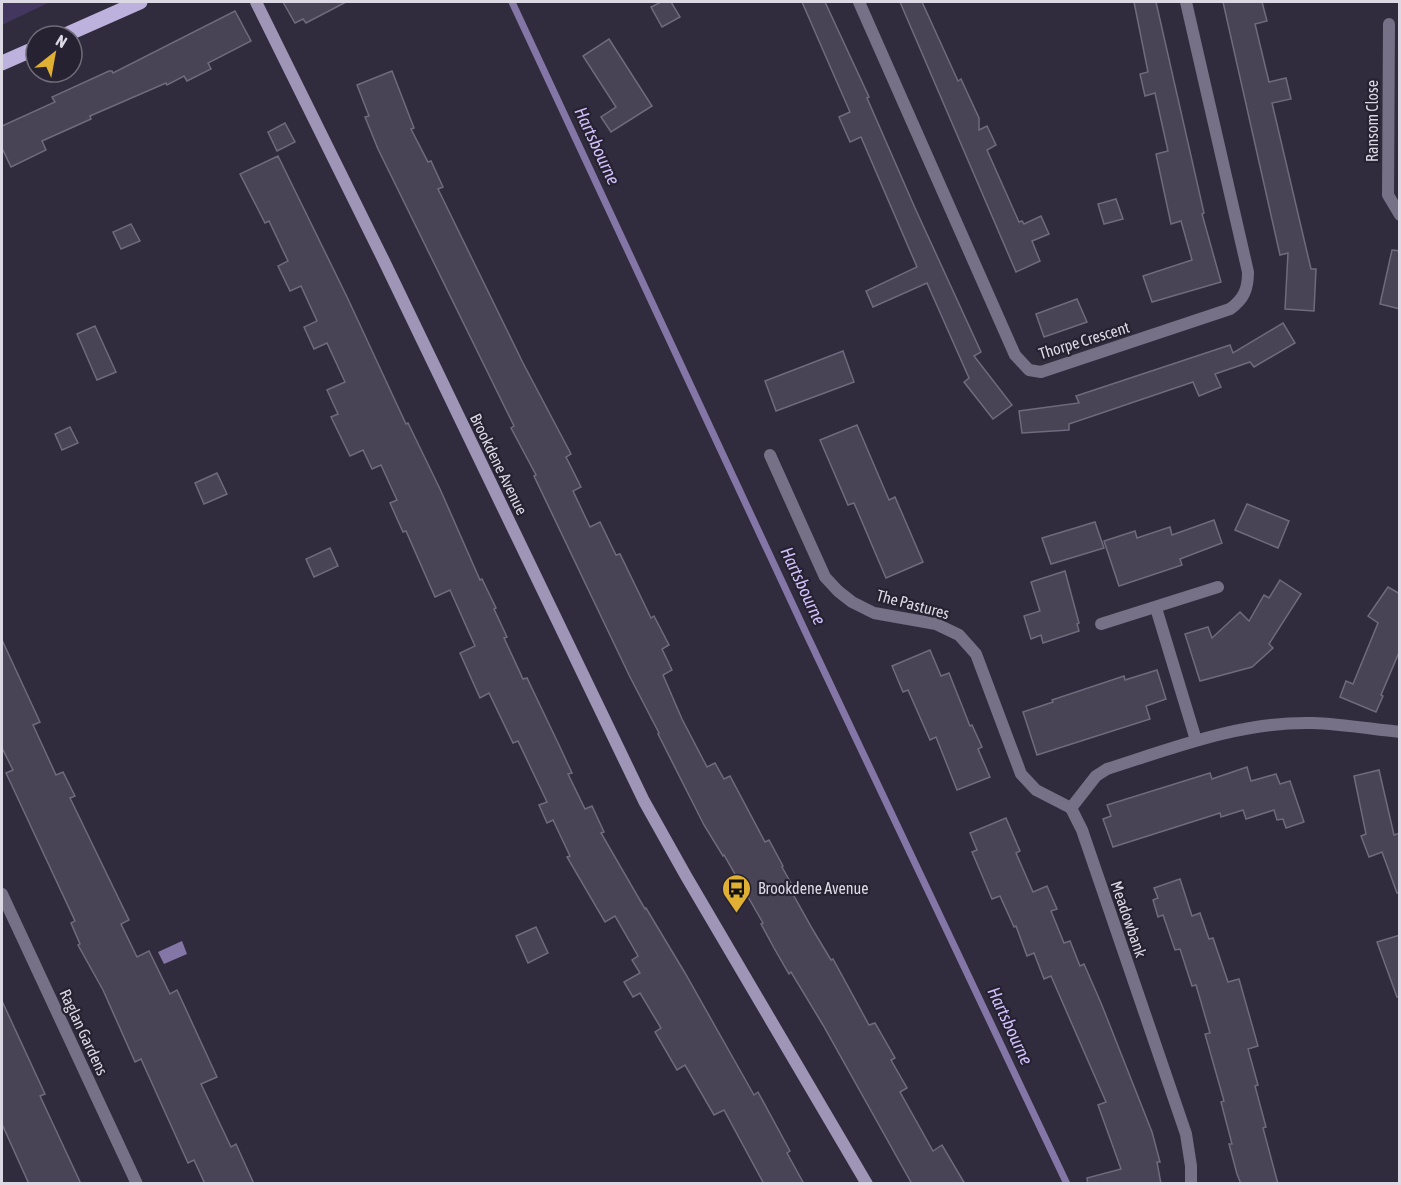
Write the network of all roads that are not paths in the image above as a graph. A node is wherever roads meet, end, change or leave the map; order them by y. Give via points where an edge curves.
1 (140, 2) edge
2 (256, 2) edge
3 (859, 2) edge
4 (1186, 2) edge
5 (1389, 24) dead end
6 (84, 27) edge
7 (24, 53) edge
8 (2, 63) edge
9 (1400, 215) edge
10 (770, 455) dead end
11 (1218, 587) dead end
12 (1156, 608) junction
13 (1101, 624) dead end
14 (1400, 732) edge
15 (1196, 740) junction
16 (1071, 808) junction
17 (2, 894) edge
18 (137, 1184) edge
19 (867, 1184) edge
20 (1191, 1184) edge

1 - 6 main road
2 - 19 main road, Brookdene Avenue via 644,801
3 - 4 street, Thorpe Crescent via 1015,355 1029,370 1041,372 1230,309 1246,291 1248,272
5 - 9 street, Ransom Close via 1388,195
7 - 8 main road
10 - 16 street, The Pastures via 825,577 852,603 874,613 936,624 959,635 976,654 1021,774 1036,790
11 - 12 street
12 - 13 street
12 - 15 street
14 - 15 street via 1312,723 1239,730
15 - 16 street via 1107,769 1096,776
16 - 20 street, Meadowbank via 1082,830 1186,1134
17 - 18 street, Raglan Gardens

